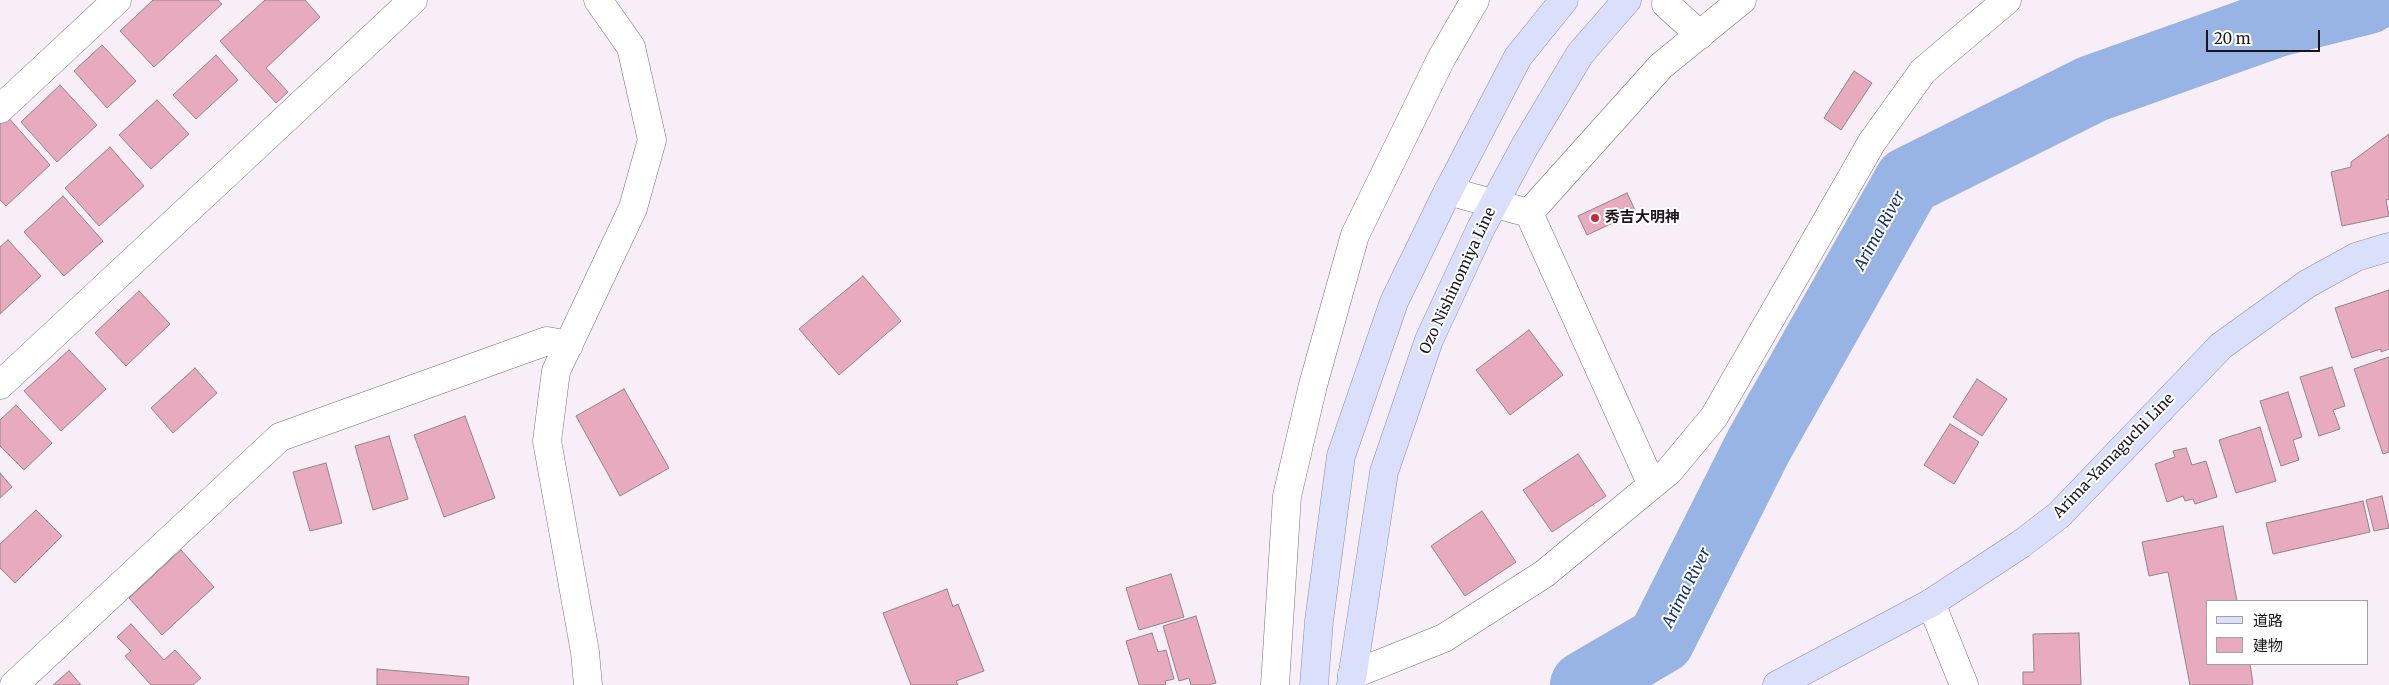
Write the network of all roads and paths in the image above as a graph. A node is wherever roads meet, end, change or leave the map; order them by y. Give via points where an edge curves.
1 (117, 0) edge
2 (413, 0) edge
3 (598, 0) edge
4 (1475, 0) edge
5 (1564, 0) edge
6 (1627, 0) edge
7 (1742, 0) edge
8 (2007, 0) edge
9 (1666, 4) dead end
10 (1700, 35) junction
11 (0, 109) edge
12 (1448, 191) junction
13 (1494, 203) junction
14 (1529, 213) junction
15 (2389, 246) edge
16 (569, 345) junction
17 (0, 385) edge
18 (1652, 485) junction
19 (1931, 603) junction
20 (1352, 680) edge
21 (14, 685) edge
22 (588, 685) edge
23 (1275, 685) edge
24 (1314, 685) edge
25 (1777, 685) edge
26 (1964, 685) edge

1 - 11 street
2 - 17 street
3 - 16 street via 631,47 652,140 633,208
4 - 23 street via 1441,59 1355,234 1287,496
5 - 12 main road via 1518,57
6 - 13 main road, Ozo Nishinomiya Line via 1580,54
7 - 10 street
8 - 18 street via 1923,71 1872,142 1714,417 1669,471
9 - 10 street
10 - 14 street via 1661,66
12 - 13 street
12 - 24 main road via 1394,302 1341,456 1319,621
13 - 14 street
13 - 20 main road, Ozo Nishinomiya Line via 1428,340 1384,472
14 - 18 street
15 - 19 main road, Arima-Yamaguchi Line via 2356,257 2307,284 2221,346 2059,515
16 - 21 street via 546,341 280,437
16 - 22 street via 556,371 547,441 585,652
18 - 20 street via 1544,574 1444,638
19 - 25 main road, Arima-Yamaguchi Line
19 - 26 street

